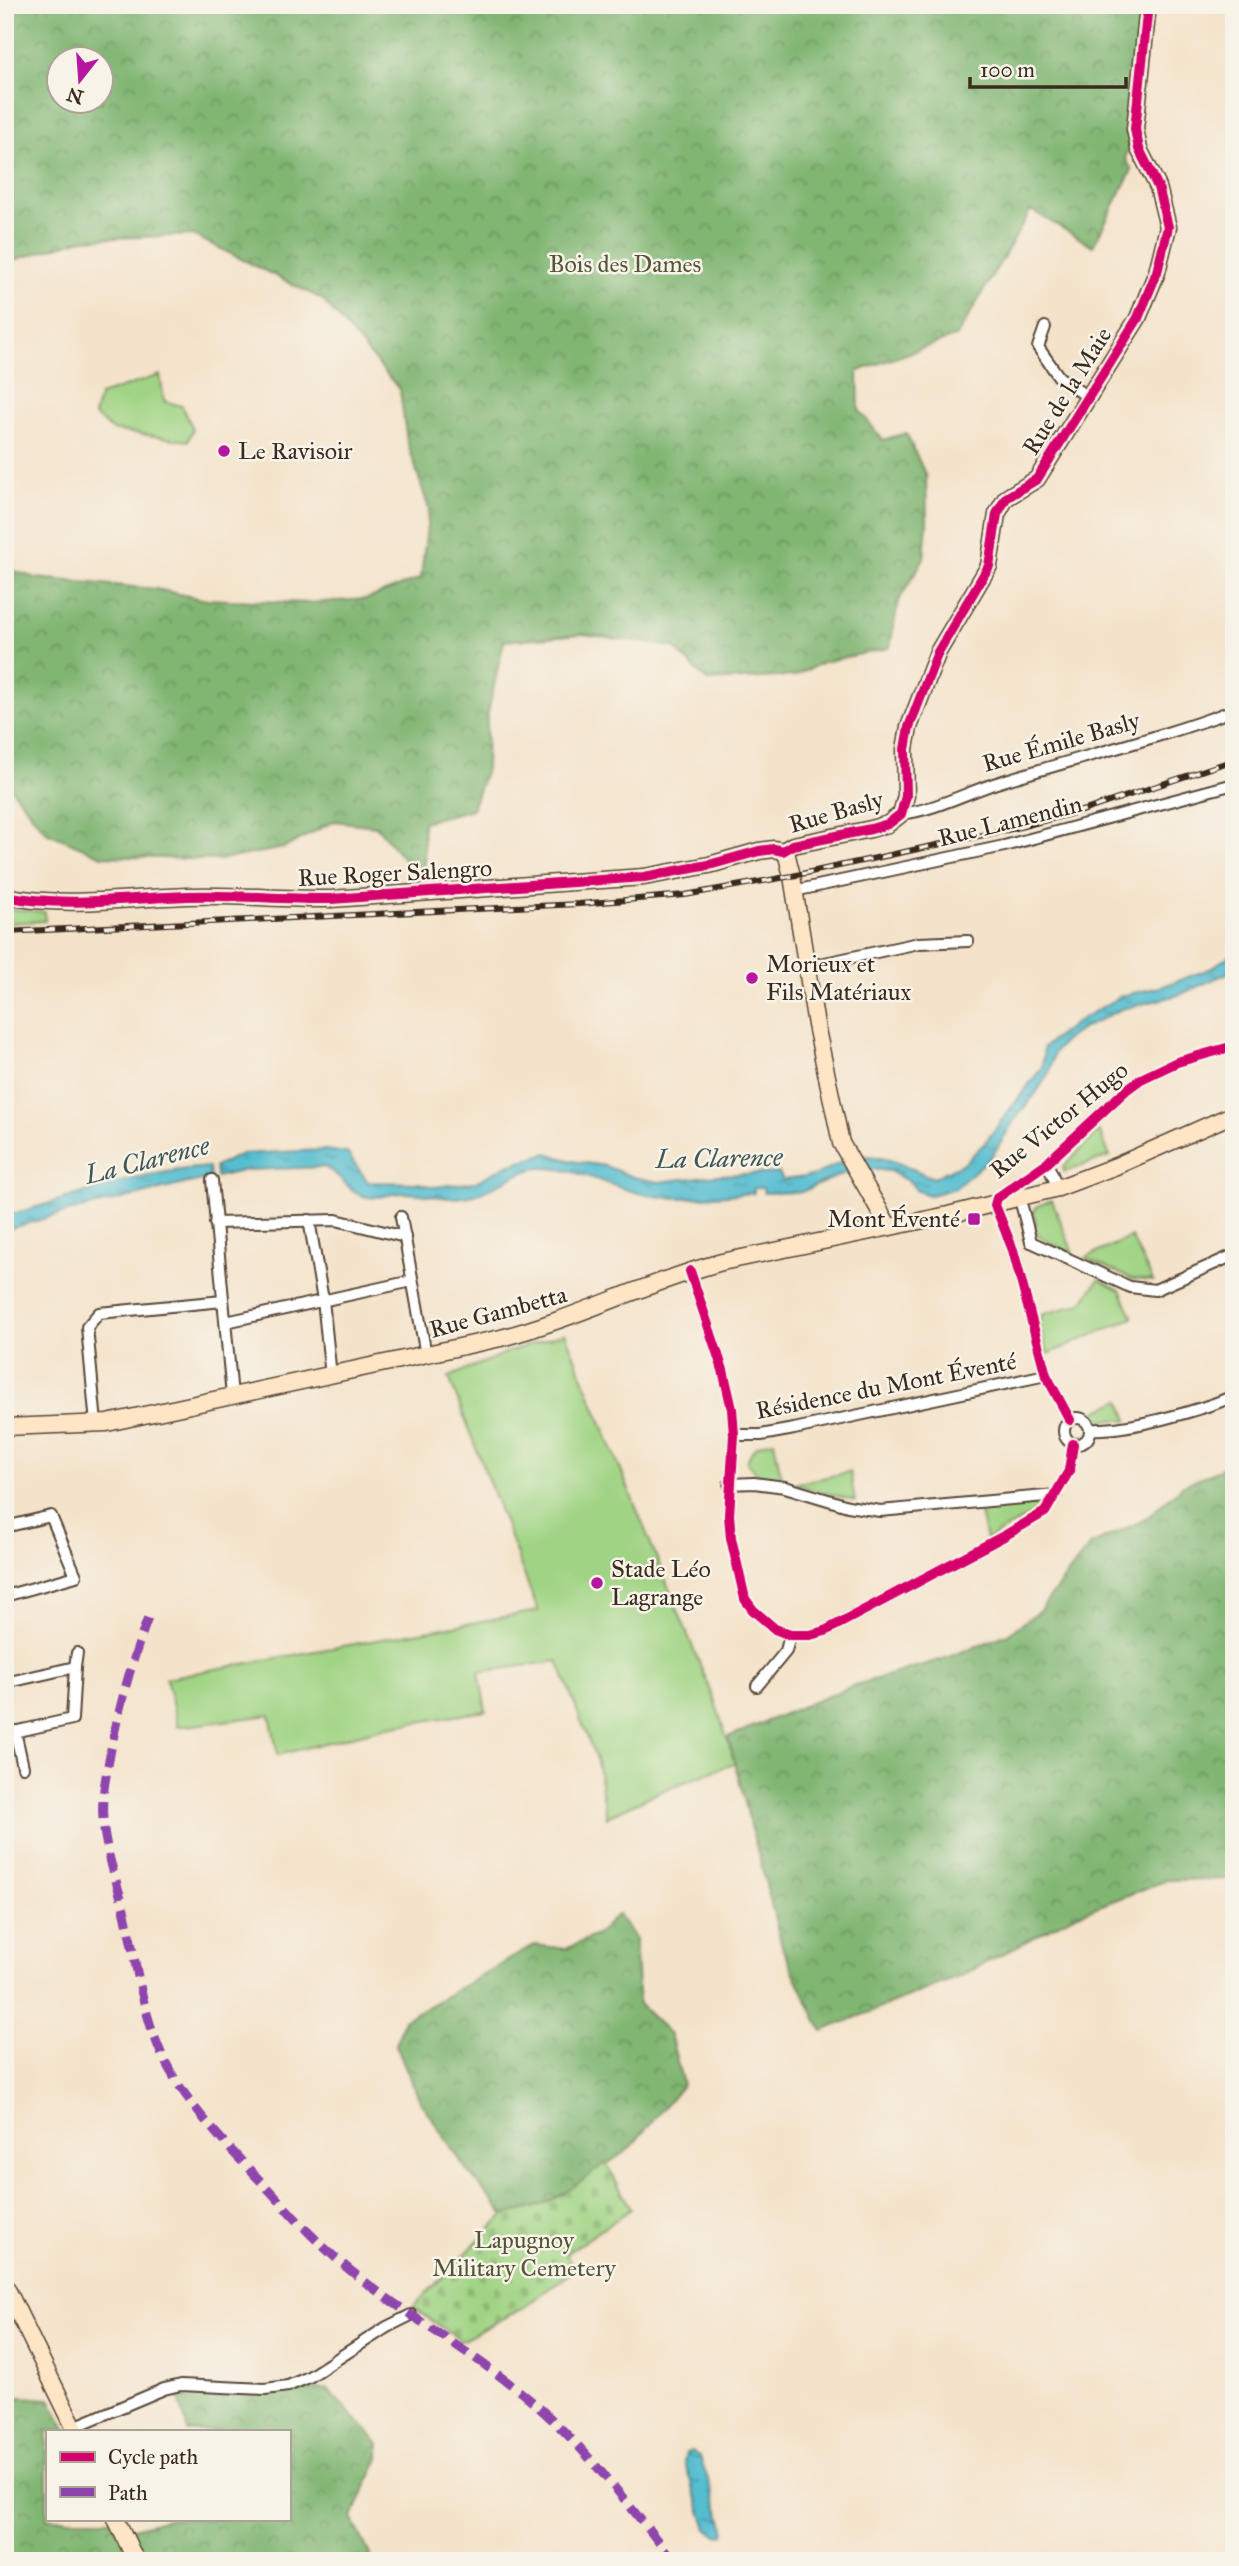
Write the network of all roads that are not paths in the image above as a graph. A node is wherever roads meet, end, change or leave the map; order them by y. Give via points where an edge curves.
1 (1148, 5) edge
2 (1045, 327) dead end
3 (1089, 398) junction
4 (1234, 710) edge
5 (1234, 784) edge
6 (901, 814) junction
7 (783, 851) junction
8 (794, 891) junction
9 (5, 896) edge
10 (968, 941) dead end
11 (807, 964) junction
12 (1234, 1046) edge
13 (1234, 1114) edge
14 (1047, 1163) junction
15 (212, 1180) dead end
16 (1058, 1188) junction
17 (1020, 1199) junction
18 (995, 1205) junction
19 (401, 1217) dead end
20 (309, 1220) junction
21 (215, 1223) junction
22 (890, 1227) junction
23 (405, 1237) junction
24 (1031, 1242) junction
25 (1013, 1250) junction
26 (1234, 1255) edge
27 (690, 1271) junction
28 (412, 1282) junction
29 (323, 1300) junction
30 (223, 1301) junction
31 (226, 1322) junction
32 (426, 1355) junction
33 (332, 1375) junction
34 (1046, 1375) junction
35 (232, 1396) junction
36 (1234, 1396) edge
37 (1070, 1420) junction
38 (96, 1424) junction
39 (5, 1427) edge
40 (1090, 1429) junction
41 (734, 1435) junction
42 (1073, 1444) junction
43 (729, 1484) junction
44 (1056, 1495) junction
45 (5, 1527) edge
46 (5, 1596) edge
47 (790, 1635) junction
48 (77, 1653) dead end
49 (75, 1667) junction
50 (5, 1683) edge
51 (757, 1686) dead end
52 (10, 1733) edge
53 (23, 1767) dead end
54 (5, 2285) edge
55 (411, 2315) dead end
56 (75, 2429) edge
57 (116, 2520) edge
58 (136, 2561) edge

1 - 3 street, Rue de la Maie via 1135,129 1168,227 1157,272 1138,318
2 - 3 street via 1038,347 1059,377
3 - 6 street, Rue de la Maie via 1037,479 1006,498 997,514 989,566 938,652 909,727
4 - 6 street, Rue Émile Basly via 1140,743 976,789 917,813
5 - 8 street, Rue Lamendin via 1004,846
6 - 7 street, Rue Basly via 888,824
7 - 8 street
7 - 9 street, Rue Roger Salengro via 759,851 644,877 344,898 187,896 71,903
8 - 11 street
10 - 11 street via 919,943
11 - 22 street via 841,1143
12 - 14 street, Rue Victor Hugo via 1177,1062 1141,1079
13 - 16 street, Rue Gambetta
14 - 16 street, Rue Victor Hugo
14 - 18 street, Rue Victor Hugo via 997,1198
15 - 21 street
16 - 17 street, Rue Gambetta
17 - 18 street, Rue Gambetta
17 - 24 street
18 - 22 street, Rue Gambetta
18 - 25 street, Résidence du Mont Éventé
19 - 23 street
20 - 21 street
20 - 23 street via 336,1220
20 - 29 street
21 - 30 street
22 - 27 street, Rue Gambetta
23 - 28 street
24 - 25 street
24 - 26 street via 1130,1287 1155,1290
25 - 34 street, Résidence du Mont Éventé
27 - 32 street, Rue Gambetta via 540,1327
27 - 41 street, Résidence du Mont Éventé via 723,1370
28 - 29 street
28 - 32 street
29 - 31 street
29 - 33 street
30 - 31 street
30 - 38 street via 99,1313 88,1327
31 - 35 street
32 - 33 street, Rue Gambetta
33 - 35 street, Rue Gambetta
34 - 37 street, Résidence du Mont Éventé
34 - 41 street, Résidence du Mont Éventé via 794,1429
35 - 38 street, Rue Gambetta
36 - 40 street via 1166,1417
37 - 40 street via 1082,1419
37 - 42 street via 1064,1433
38 - 39 street, Rue Gambetta
40 - 42 street via 1086,1441
41 - 43 street, Résidence du Mont Éventé
42 - 44 street via 1069,1471
43 - 44 street via 785,1487 880,1511
43 - 47 street, Résidence du Mont Éventé via 731,1538 745,1599 766,1623
44 - 47 street via 1045,1512 865,1611 825,1631
45 - 46 street via 51,1516 76,1576
47 - 51 street via 786,1651
48 - 49 street
49 - 50 street
49 - 52 street via 72,1719
52 - 53 street
54 - 56 street
55 - 56 street via 288,2386 181,2385
57 - 58 street

